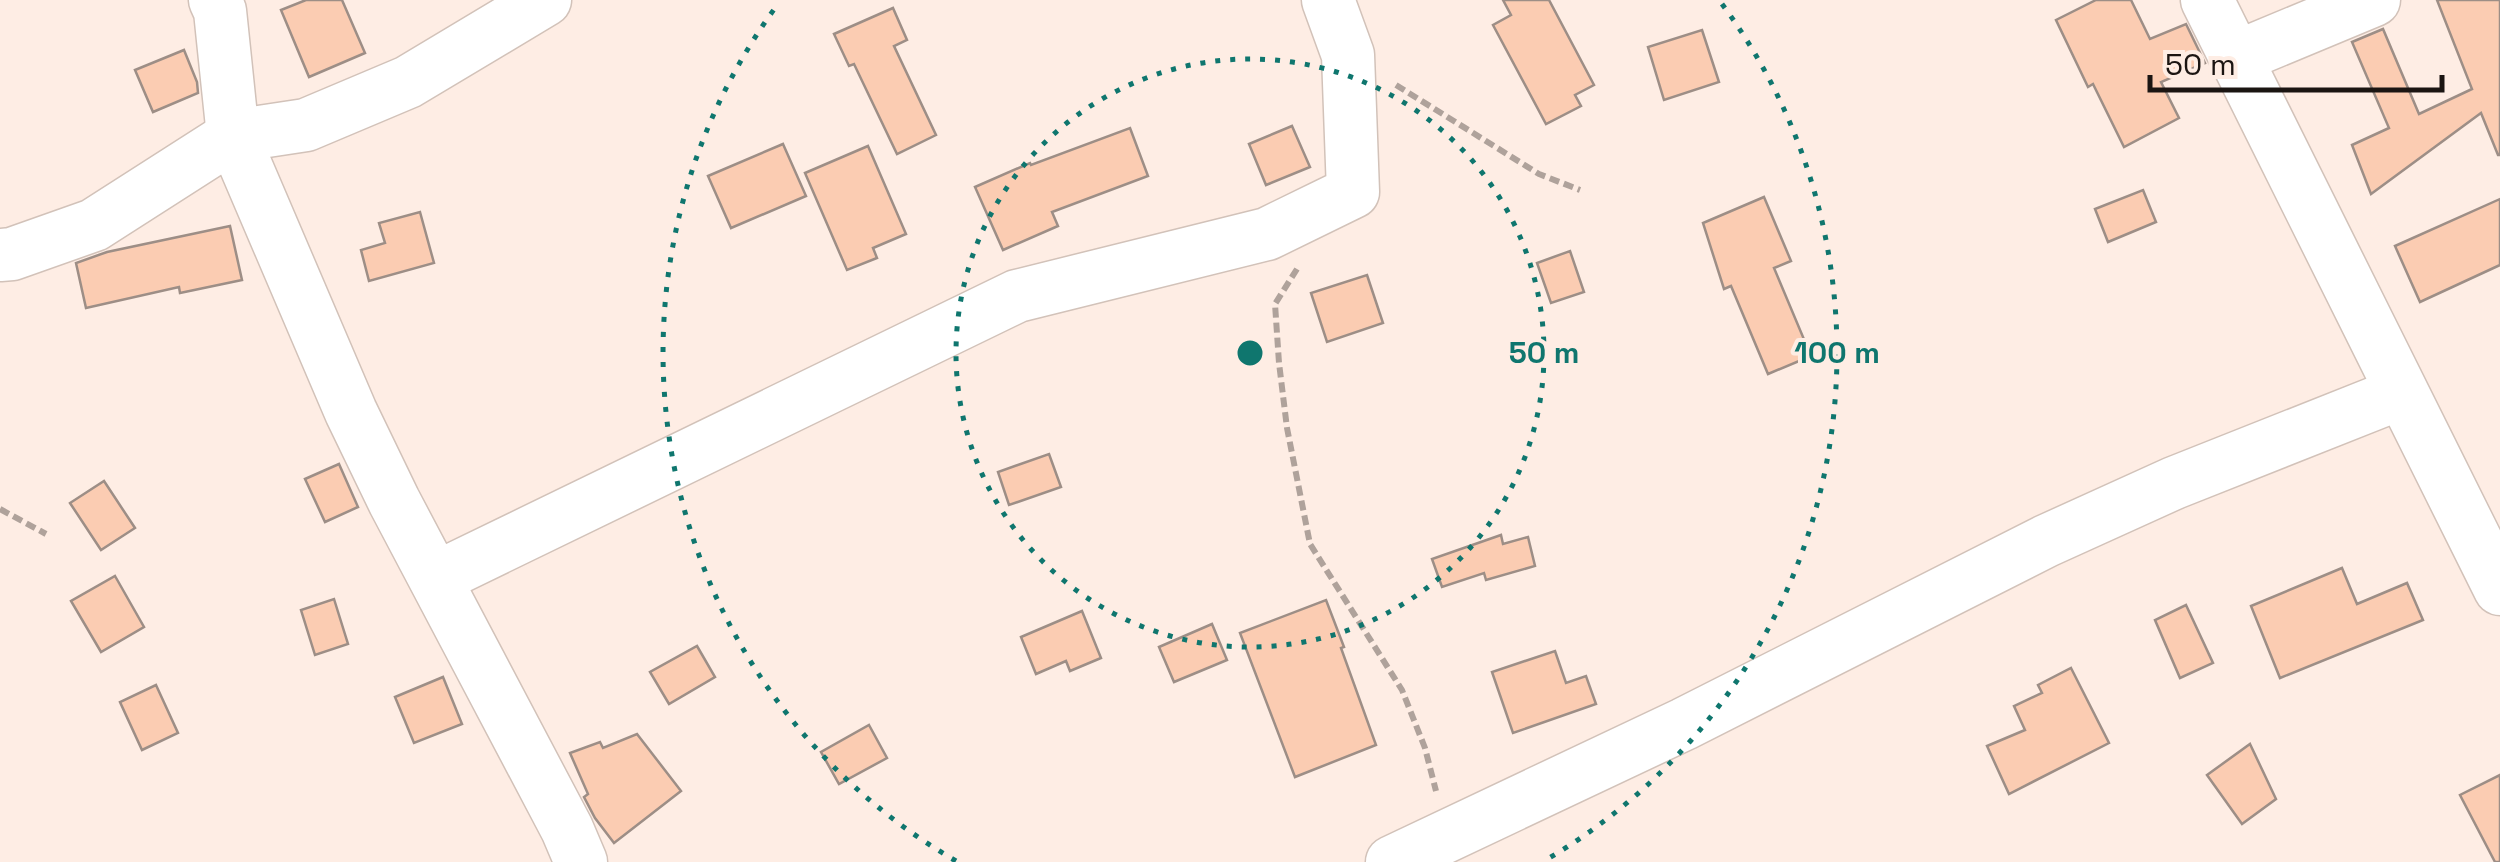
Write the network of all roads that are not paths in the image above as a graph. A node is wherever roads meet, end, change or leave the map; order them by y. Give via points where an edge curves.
1 (215, 0) edge
2 (545, 0) edge
3 (1328, 0) edge
4 (2207, 0) edge
5 (2374, 0) edge
6 (2237, 57) junction
7 (233, 136) junction
8 (0, 255) edge
9 (2401, 393) junction
10 (436, 578) junction
11 (2500, 589) edge
12 (581, 862) edge
13 (1392, 862) edge

1 - 7 street
2 - 7 street via 408,82 306,125
3 - 10 street via 1348,55 1353,192 1267,234 1017,296
4 - 6 street
5 - 6 street
6 - 9 street
7 - 8 street via 94,225
7 - 10 street via 351,412
9 - 11 street
9 - 13 street via 2046,540 1684,724
10 - 12 street

